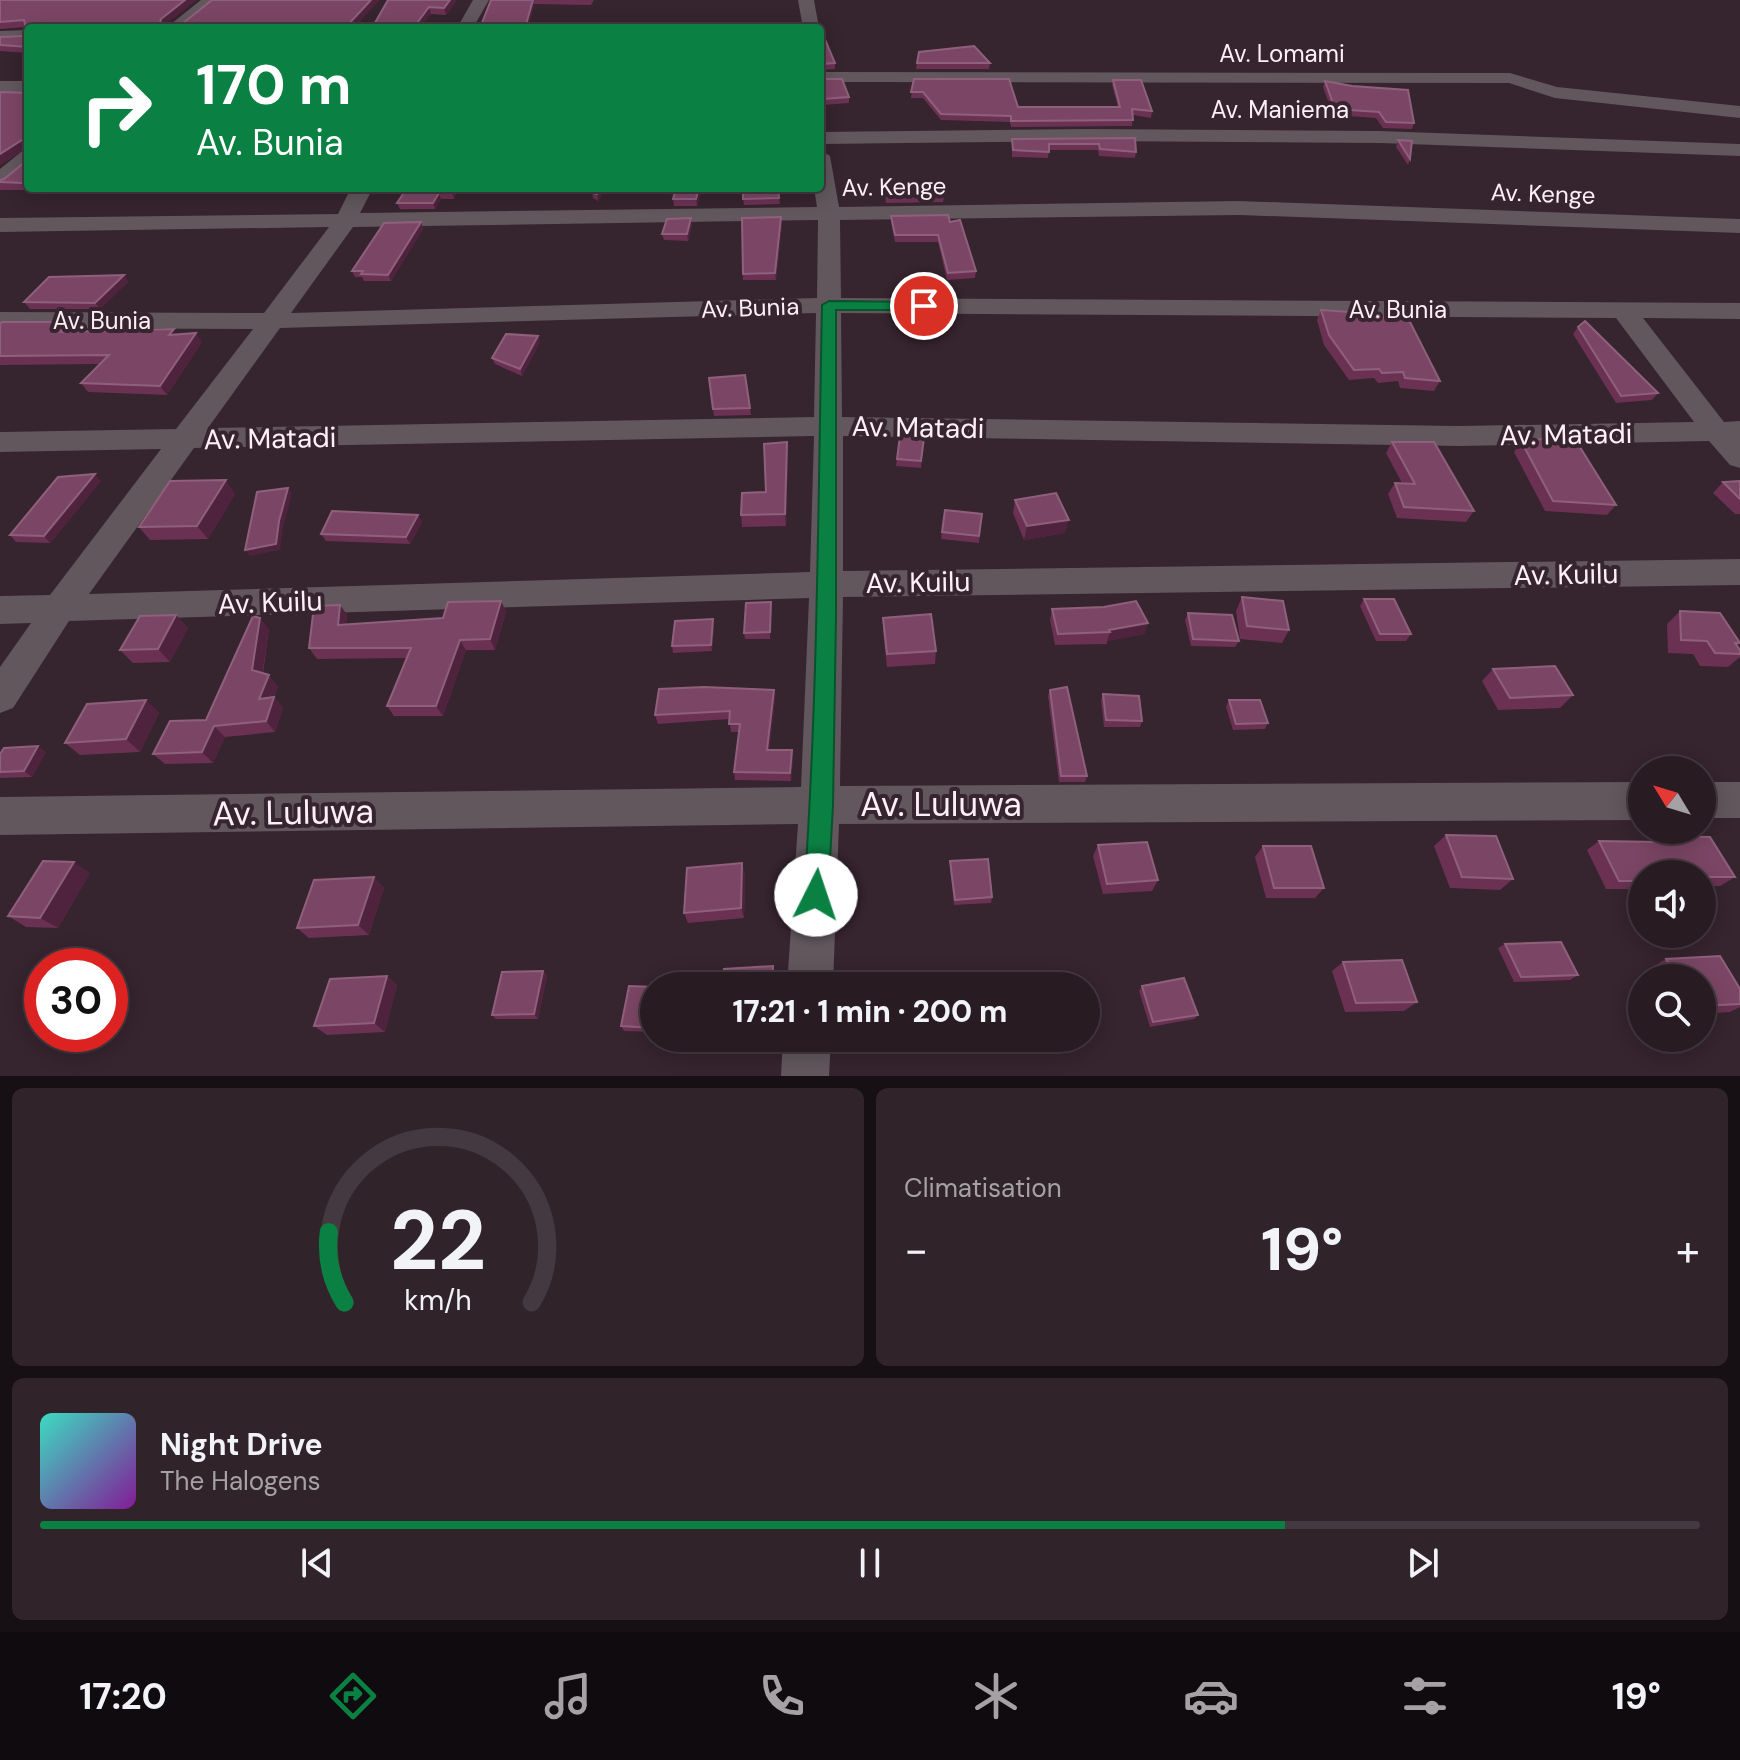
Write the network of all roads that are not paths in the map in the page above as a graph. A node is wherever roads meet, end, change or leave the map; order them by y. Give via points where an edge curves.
1 (211, 0) edge
2 (481, 0) edge
3 (806, 0) edge
4 (179, 24) edge
5 (467, 24) edge
6 (810, 24) edge
7 (24, 35) edge
8 (0, 36) edge
9 (824, 77) edge
10 (0, 87) edge
11 (24, 87) edge
12 (1740, 112) edge
13 (824, 138) edge
14 (0, 148) edge
15 (24, 148) edge
16 (1740, 150) edge
17 (24, 159) edge
18 (0, 180) edge
19 (824, 182) edge
20 (360, 192) edge
21 (829, 214) junction
22 (345, 222) junction
23 (0, 225) edge
24 (1740, 226) edge
25 (829, 305) junction
26 (1624, 311) junction
27 (1740, 311) edge
28 (0, 320) edge
29 (274, 321) junction
30 (826, 426) junction
31 (1728, 431) edge
32 (184, 440) junction
33 (0, 442) edge
34 (1740, 458) edge
35 (1740, 572) edge
36 (827, 584) junction
37 (59, 609) junction
38 (0, 610) edge
39 (0, 697) edge
40 (1716, 800) edge
41 (1740, 800) edge
42 (1628, 801) edge
43 (822, 805) junction
44 (0, 816) edge
45 (811, 972) edge
46 (806, 1052) edge
47 (805, 1076) edge

1 - 4 street
2 - 5 street
3 - 6 street
7 - 8 street
9 - 12 street, Av. Lomami via 1510,78 1555,92
10 - 11 street
13 - 16 street, Av. Maniema via 1364,137
14 - 15 street
17 - 18 street
19 - 21 street
20 - 22 street
21 - 22 street, Av. Kenge
21 - 24 street, Av. Kenge via 1239,208
21 - 25 street
22 - 23 street, Av. Kenge
22 - 29 street
25 - 26 street, Av. Bunia
25 - 29 street, Av. Bunia
25 - 30 street
26 - 27 street, Av. Bunia
26 - 31 street
28 - 29 street, Av. Bunia
29 - 32 street
30 - 31 street, Av. Matadi via 1460,436
30 - 32 street, Av. Matadi
30 - 36 street
31 - 34 street
32 - 33 street, Av. Matadi
32 - 37 street
35 - 36 street, Av. Kuilu
36 - 37 street, Av. Kuilu
36 - 43 street
37 - 38 street, Av. Kuilu
37 - 39 street
40 - 41 street
42 - 43 street, Av. Luluwa
43 - 44 street, Av. Luluwa
43 - 45 street
46 - 47 street

